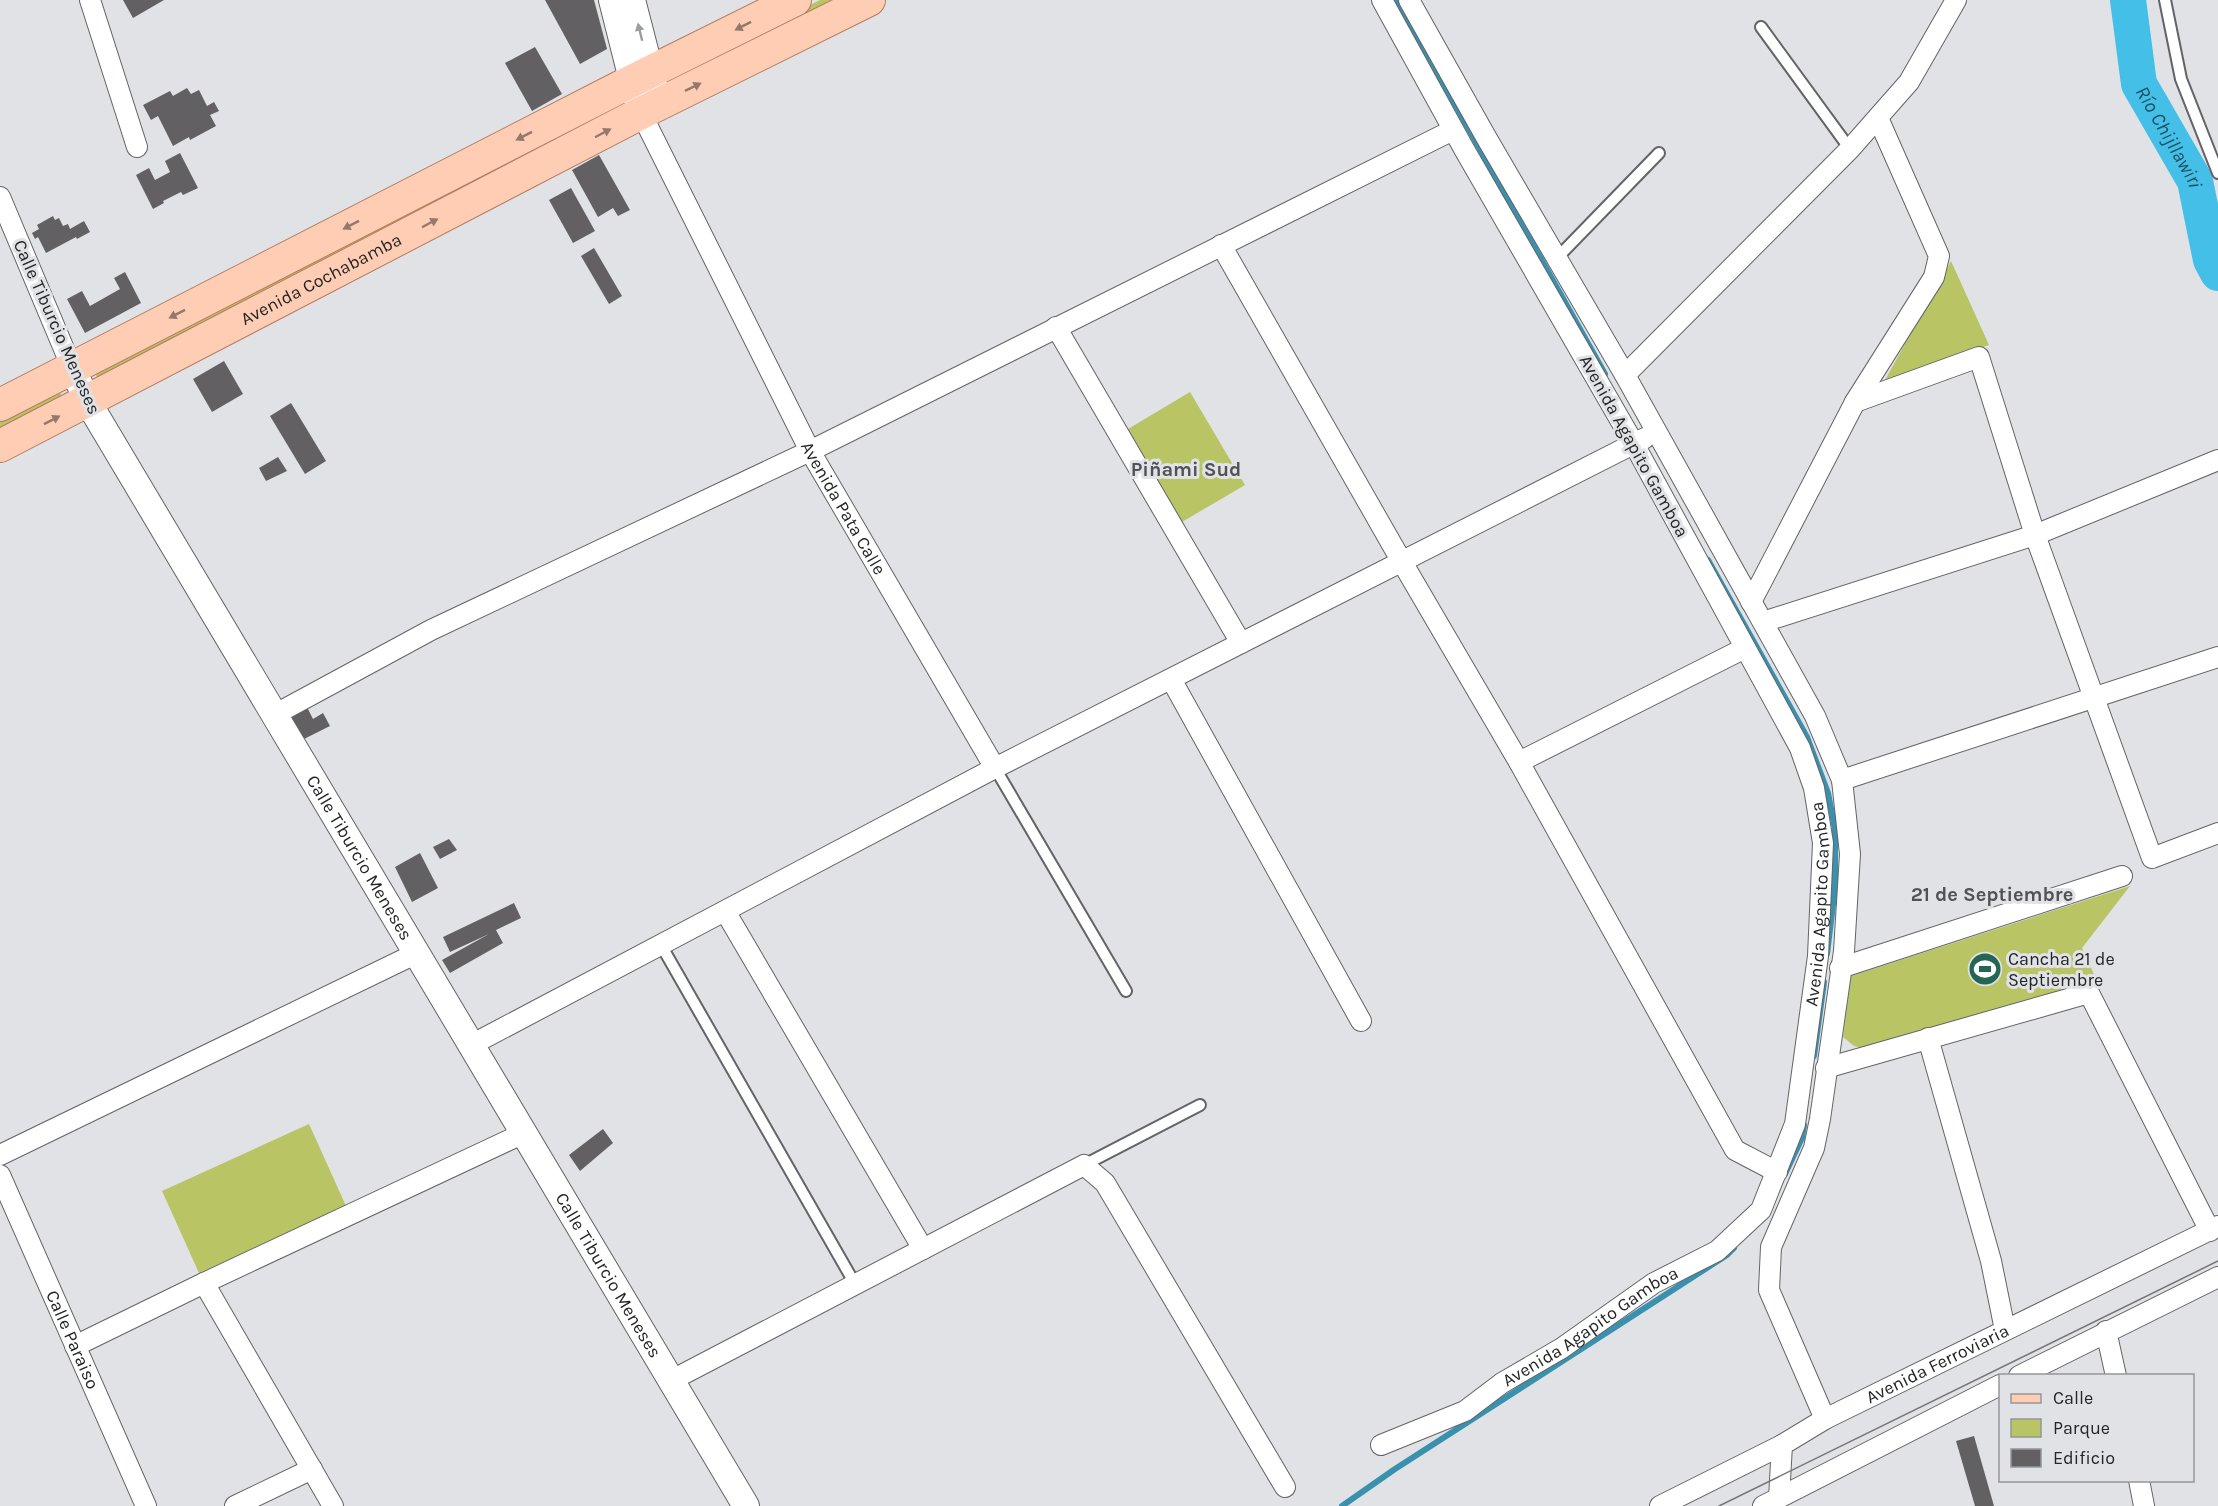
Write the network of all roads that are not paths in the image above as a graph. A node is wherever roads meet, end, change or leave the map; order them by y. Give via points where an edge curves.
1 (90, 0) edge
2 (612, 0) edge
3 (632, 0) edge
4 (795, 0) edge
5 (869, 0) edge
6 (1382, 0) edge
7 (1409, 0) edge
8 (1956, 0) edge
9 (2165, 0) edge
10 (1761, 27) dead end
11 (641, 77) junction
12 (650, 108) junction
13 (1878, 118) junction
14 (1454, 130) junction
15 (138, 147) dead end
16 (1850, 149) junction
17 (1659, 153) dead end
18 (2218, 173) edge
19 (0, 197) edge
20 (1221, 245) junction
21 (1557, 258) junction
22 (1056, 327) junction
23 (72, 368) junction
24 (1625, 375) junction
25 (88, 402) junction
26 (1855, 402) junction
27 (0, 405) edge
28 (1656, 433) junction
29 (1634, 444) junction
30 (0, 446) edge
31 (810, 452) junction
32 (2218, 460) edge
33 (2035, 535) junction
34 (1402, 562) junction
35 (1751, 602) junction
36 (1763, 622) junction
37 (1241, 644) junction
38 (1745, 648) junction
39 (2218, 657) edge
40 (1171, 679) junction
41 (2094, 697) junction
42 (274, 715) junction
43 (1519, 762) junction
44 (995, 768) junction
45 (1842, 780) junction
46 (2218, 833) edge
47 (2122, 876) dead end
48 (725, 911) junction
49 (661, 945) junction
50 (417, 953) junction
51 (1840, 968) junction
52 (1126, 991) dead end
53 (1361, 1021) dead end
54 (1928, 1038) junction
55 (471, 1044) junction
56 (1826, 1068) junction
57 (1200, 1104) dead end
58 (524, 1133) junction
59 (0, 1155) edge
60 (1084, 1164) junction
61 (1777, 1172) junction
62 (0, 1175) edge
63 (2214, 1228) edge
64 (923, 1249) junction
65 (2218, 1277) edge
66 (204, 1283) junction
67 (855, 1284) junction
68 (2005, 1330) junction
69 (2106, 1331) junction
70 (75, 1346) junction
71 (2023, 1374) edge
72 (2116, 1374) edge
73 (672, 1380) junction
74 (1999, 1386) edge
75 (1826, 1419) junction
76 (1381, 1445) dead end
77 (1782, 1445) junction
78 (312, 1469) junction
79 (2139, 1482) edge
80 (1285, 1487) dead end
81 (1771, 1502) edge
82 (146, 1506) edge
83 (235, 1506) edge
84 (333, 1506) edge
85 (746, 1506) edge
86 (1660, 1506) edge
87 (2144, 1506) edge

1 - 15 street
2 - 11 street, Avenida Pata Calle
11 -> 3 street, Avenida Pata Calle
4 -> 11 main road, Avenida Cochabamba
12 -> 5 main road, Avenida Cochabamba
6 - 14 street, Avenida Agapito Gamboa
7 - 21 street, Avenida Agapito Gamboa
8 - 13 street via 1909,82
9 - 18 lane via 2181,79
10 - 16 lane
11 - 12 street, Avenida Pata Calle
11 -> 23 main road, Avenida Cochabamba
25 -> 12 main road, Avenida Cochabamba
12 - 31 street, Avenida Pata Calle
13 - 16 street
13 - 26 street via 1939,256 1934,277
14 - 20 street
14 - 29 street, Avenida Agapito Gamboa
16 - 24 street
17 - 21 lane
19 - 23 street, Calle Tiburcio Meneses
20 - 22 street
20 - 34 street
21 - 24 street, Avenida Agapito Gamboa
22 - 31 street
22 - 37 street
23 - 25 street, Calle Tiburcio Meneses
23 - 27 main road, Avenida Cochabamba
24 - 28 street, Avenida Agapito Gamboa
30 -> 25 main road, Avenida Cochabamba
25 - 42 street, Calle Tiburcio Meneses
26 - 33 street via 1979,357
26 - 35 street
28 - 29 street
28 - 35 street, Avenida Agapito Gamboa
29 - 34 street
29 - 38 street, Avenida Agapito Gamboa
31 - 42 street via 431,630
31 - 44 street, Avenida Pata Calle
32 - 33 street
33 - 36 street
33 - 41 street
34 - 37 street
34 - 43 street
35 - 36 street, Avenida Agapito Gamboa
36 - 45 street, Avenida Agapito Gamboa via 1815,716
37 - 40 street
38 - 43 street
38 - 61 street, Avenida Agapito Gamboa via 1800,748 1814,788 1823,843 1818,956 1795,1124
39 - 41 street
40 - 44 street
40 - 53 street
41 - 45 street
41 - 46 street via 2152,858
42 - 50 street, Calle Tiburcio Meneses
43 - 61 street via 1735,1150
44 - 48 street
44 - 52 lane, Avenida Pata Calle
45 - 51 street, Avenida Agapito Gamboa via 1850,855
47 - 51 street
48 - 49 street
48 - 64 street
49 - 55 street
49 - 67 lane
50 - 55 street, Calle Tiburcio Meneses
50 - 59 street
51 - 56 street, Avenida Agapito Gamboa
54 - 56 street
54 - 63 street via 2089,993
54 - 68 street via 1991,1260
55 - 58 street, Calle Tiburcio Meneses
56 - 75 street, Avenida Agapito Gamboa via 1814,1148 1771,1247 1769,1290
57 - 60 lane
58 - 66 street
58 - 73 street, Calle Tiburcio Meneses
60 - 64 street
60 - 80 street via 1105,1183
61 - 76 street, Avenida Agapito Gamboa via 1761,1210 1717,1251 1654,1283 1465,1411
62 - 70 street, Calle Paraiso
63 - 68 street, Avenida Ferroviaria
64 - 67 street
65 - 69 street
66 - 70 street
66 - 78 street
67 - 73 street
68 - 75 street, Avenida Ferroviaria
69 - 71 street
69 - 72 street
70 - 82 street, Calle Paraiso
73 - 85 street, Calle Tiburcio Meneses
74 - 81 street
75 - 77 street, Avenida Ferroviaria
77 - 81 street
77 - 86 street, Avenida Ferroviaria
78 - 83 street
78 - 84 street
79 - 87 street

